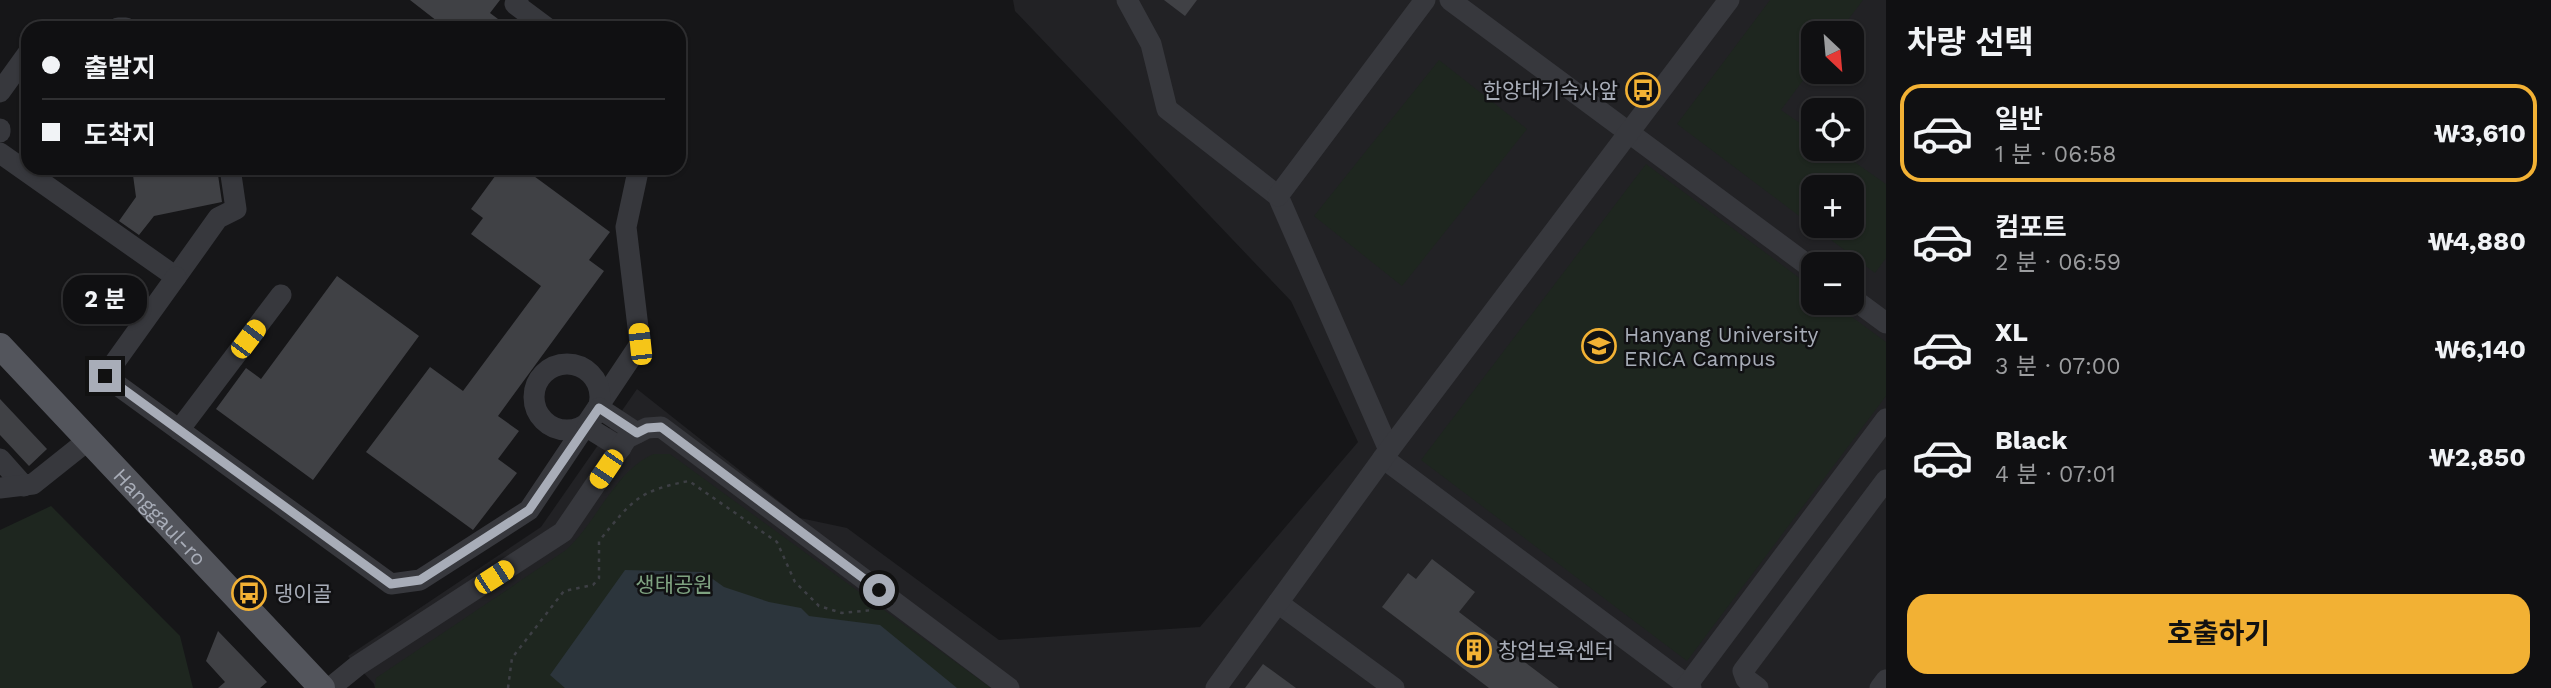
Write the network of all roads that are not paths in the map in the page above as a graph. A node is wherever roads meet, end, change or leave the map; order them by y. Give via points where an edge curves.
1 (518, 0) edge
2 (1127, 0) edge
3 (1425, 0) edge
4 (1450, 0) edge
5 (1730, 0) edge
6 (538, 21) edge
7 (21, 63) edge
8 (0, 92) edge
9 (1629, 133) junction
10 (0, 153) edge
11 (21, 168) edge
12 (31, 175) edge
13 (231, 175) edge
14 (637, 175) edge
15 (1279, 196) junction
16 (1801, 260) edge
17 (176, 277) junction
18 (281, 295) dead end
19 (1864, 307) edge
20 (1886, 323) edge
21 (0, 346) edge
22 (594, 416) junction
23 (1886, 419) edge
24 (179, 430) junction
25 (637, 433) junction
26 (87, 441) junction
27 (621, 448) junction
28 (1386, 454) junction
29 (0, 458) edge
30 (1886, 480) edge
31 (24, 486) junction
32 (0, 488) edge
33 (1278, 603) junction
34 (1886, 680) edge
35 (1688, 687) edge
36 (323, 688) edge
37 (330, 688) edge
38 (1009, 688) edge
39 (1216, 688) edge
40 (1394, 688) edge
41 (1758, 688) edge
42 (1880, 688) edge

1 - 6 street via 515,4
2 - 15 street via 1152,44 1167,109
3 - 15 street
4 - 9 street
5 - 9 street
7 - 8 street
9 - 16 street
9 - 28 street
10 - 11 street
12 - 17 street
13 - 17 street via 236,209 218,218
14 - 22 street via 626,227 640,344
15 - 28 street
17 - 24 street via 105,376
18 - 24 street
19 - 20 street
21 - 26 main road, Hanggaul-ro
22 - 24 street via 529,510 420,580 391,584
22 - 25 street
22 - 27 street
23 - 35 street
25 - 27 street
25 - 38 street via 661,427
26 - 31 street via 33,484
26 - 36 main road, Hanggaul-ro
27 - 37 street via 563,532
28 - 33 street
28 - 35 street
29 - 31 street
30 - 41 street via 1743,671
31 - 32 street
33 - 39 street
33 - 40 street
34 - 42 street

